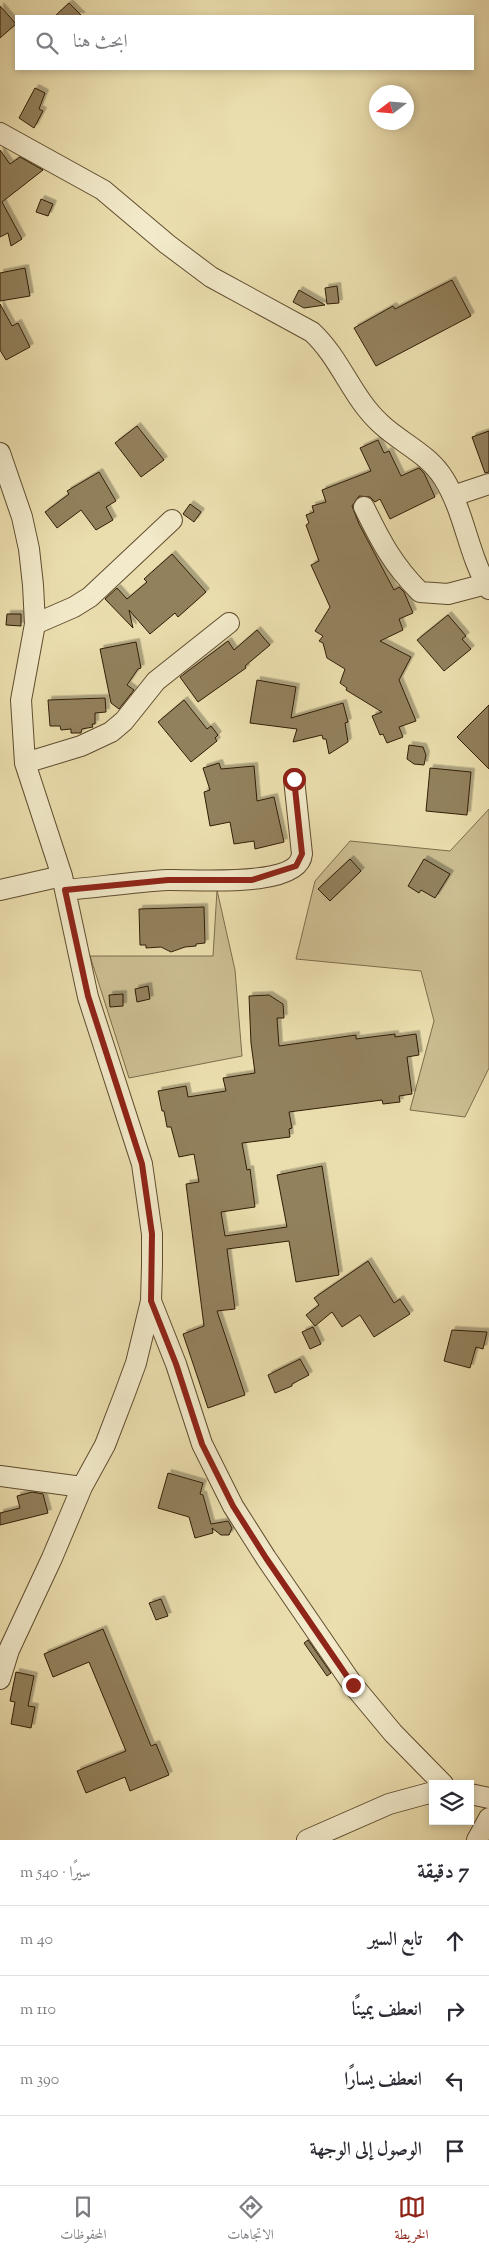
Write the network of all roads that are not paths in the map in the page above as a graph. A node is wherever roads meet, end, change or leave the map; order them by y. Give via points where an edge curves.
1 (0, 134) edge
2 (0, 454) edge
3 (489, 484) edge
4 (453, 496) junction
5 (364, 507) dead end
6 (172, 520) dead end
7 (487, 586) edge
8 (229, 623) dead end
9 (35, 624) junction
10 (25, 762) junction
11 (294, 779) dead end
12 (64, 883) junction
13 (0, 890) edge
14 (151, 1301) junction
15 (0, 1476) edge
16 (82, 1486) junction
17 (0, 1679) edge
18 (440, 1780) edge
19 (429, 1793) edge
20 (474, 1795) edge
21 (489, 1798) edge
22 (489, 1818) edge
23 (307, 1840) edge
24 (477, 1840) edge

1 - 4 street via 103,190 211,277 312,332 338,361 366,408 381,424 432,463
2 - 9 street via 22,517 29,550
3 - 4 street
4 - 7 street
5 - 7 street via 382,544 400,571 420,592 448,594
6 - 9 street via 90,597
8 - 10 street via 156,681 111,732 80,746
9 - 10 street via 21,700
10 - 12 street
11 - 12 street via 302,854 296,866 252,880
12 - 13 street
12 - 14 street via 88,996 142,1164 152,1234
14 - 16 street via 125,1393 105,1445
14 - 18 street via 202,1444 233,1506 353,1685 393,1733
15 - 16 street
16 - 17 street via 9,1650
19 - 23 street via 389,1804
20 - 21 street
22 - 24 street

